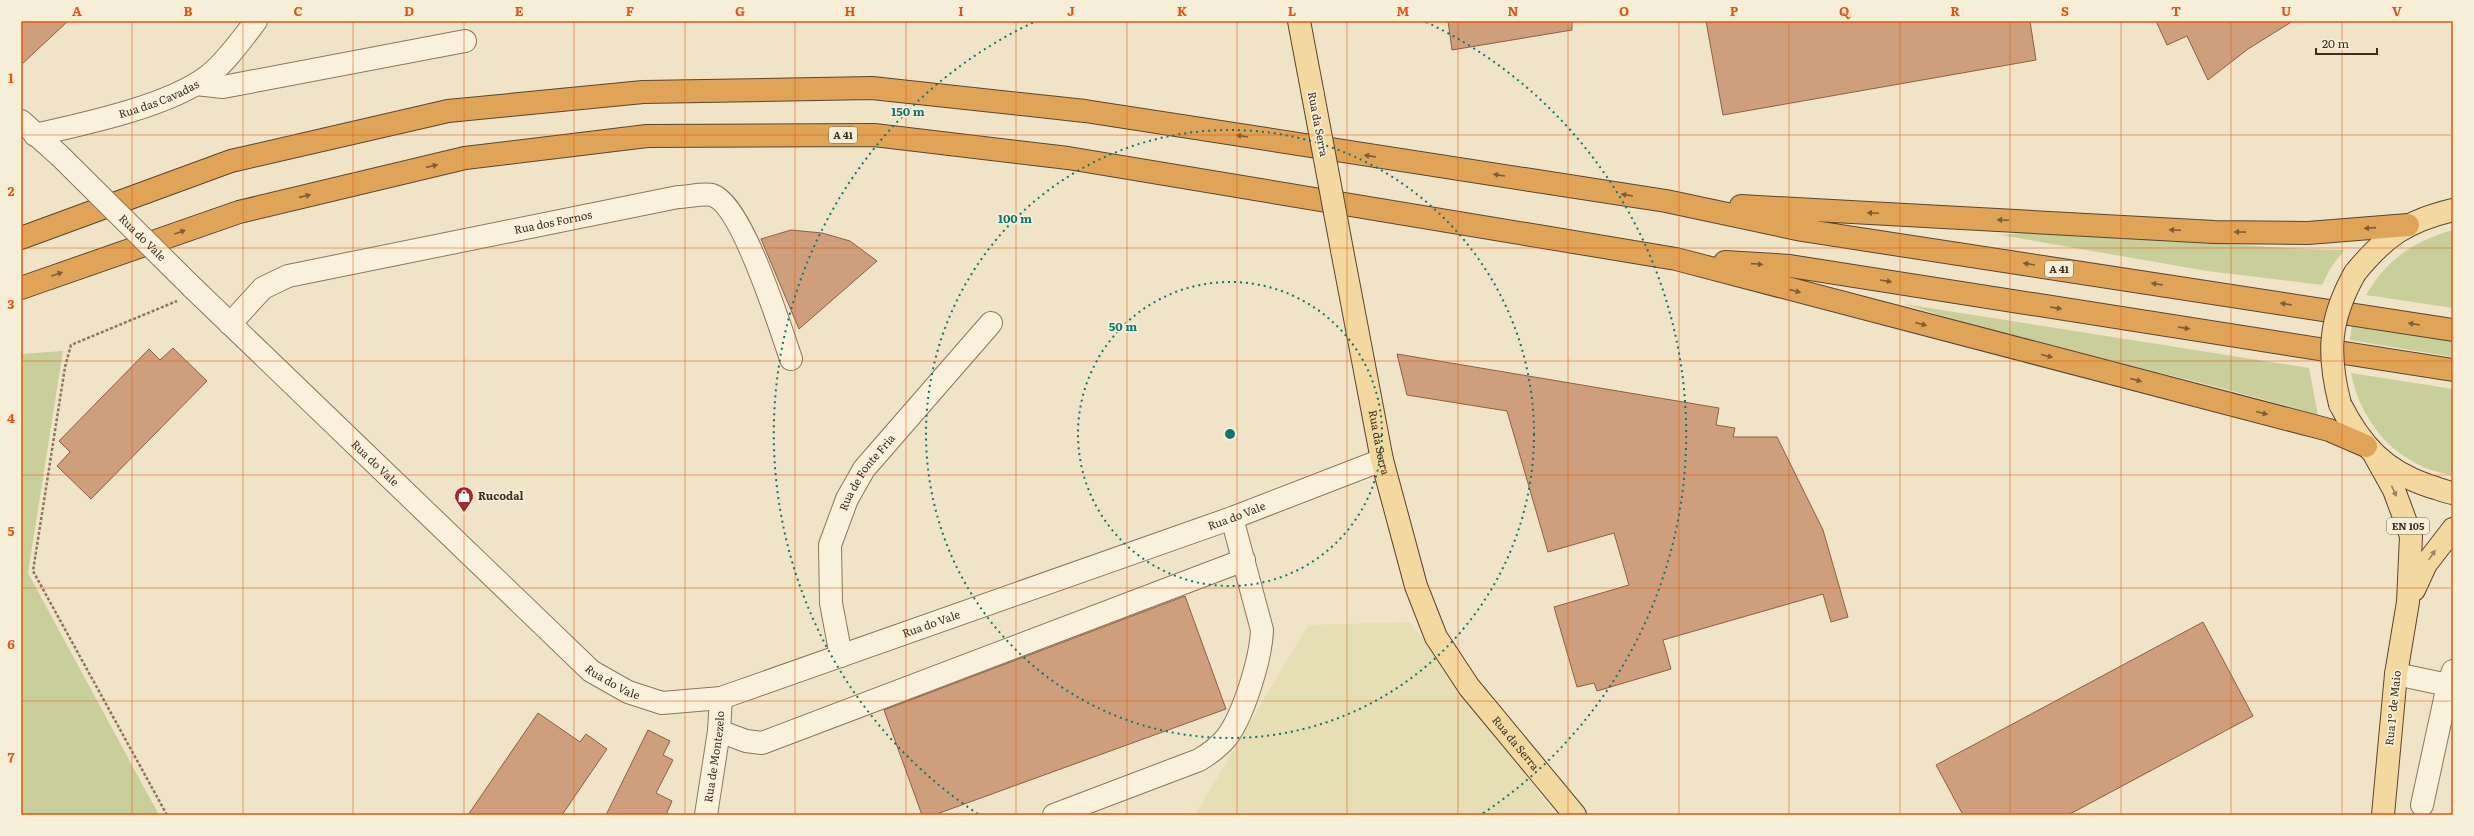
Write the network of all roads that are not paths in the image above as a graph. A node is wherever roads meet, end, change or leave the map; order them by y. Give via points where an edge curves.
1 (256, 21) edge
2 (1299, 21) edge
3 (465, 41) dead end
4 (196, 84) junction
5 (28, 128) edge
6 (2453, 198) edge
7 (1666, 201) junction
8 (2453, 210) edge
9 (2416, 221) junction
10 (21, 238) edge
11 (1676, 259) junction
12 (21, 288) edge
13 (230, 324) junction
14 (992, 324) dead end
15 (2453, 330) edge
16 (792, 358) dead end
17 (2453, 370) edge
18 (2371, 451) junction
19 (1382, 460) junction
20 (2453, 493) edge
21 (1232, 518) junction
22 (2453, 530) edge
23 (1244, 560) junction
24 (2408, 602) junction
25 (841, 656) junction
26 (2396, 674) junction
27 (2450, 678) edge
28 (721, 698) junction
29 (720, 731) junction
30 (2422, 805) dead end
31 (706, 815) edge
32 (1054, 815) edge
33 (1575, 815) edge
34 (2383, 815) edge

1 - 4 street, Rua das Cavadas via 209,76
2 - 19 main road, Rua da Serra, bridge
3 - 4 street via 223,87
4 - 5 street, Rua das Cavadas via 179,95 95,120
5 - 13 street, Rua do Vale, bridge via 60,156
6 - 9 main road, EN 105
9 -> 7 highway via 2308,233 2214,232
7 -> 10 highway, A 41 via 1085,111 872,88 650,91 448,111 355,132 231,161
15 -> 7 highway, A 41 via 1802,230
8 - 9 main road, EN 105
9 - 18 main road, EN 105, bridge via 2373,251 2355,273 2342,296 2333,330 2332,373 2340,404 2352,427
12 -> 11 highway, A 41 via 247,210 465,158 647,136 874,135 1060,157
11 -> 17 highway, A 41 via 1790,266
11 -> 18 highway via 2328,430
13 - 16 street, Rua dos Fornos via 263,288 288,276 678,197 712,195 728,207 746,238
13 - 28 street, Rua do Vale via 592,671 628,692 662,703
14 - 25 street, Rua de Fonte Fria via 864,469 847,498 830,545 831,603
18 - 20 main road, EN 105 via 2415,481
18 -> 24 main road, Rua 1º de Maio / EN 105 via 2394,490 2411,536
19 - 21 street, Rua do Vale
19 - 33 main road, Rua da Serra via 1416,586 1436,637 1469,687
21 - 23 street
21 - 25 street, Rua do Vale
24 -> 22 main road, Rua 1º de Maio / EN 105 via 2426,564
23 - 29 street via 762,743 746,741
23 - 32 street via 1262,630 1261,645 1240,714 1226,737 1213,751 1198,760
24 - 26 main road, Rua 1º de Maio / EN 105
25 - 28 street, Rua do Vale
26 - 27 street
26 - 34 main road, Rua 1º de Maio / EN 105
27 - 30 street
28 - 29 street, Rua de Montezelo
29 - 31 street, Rua de Montezelo

